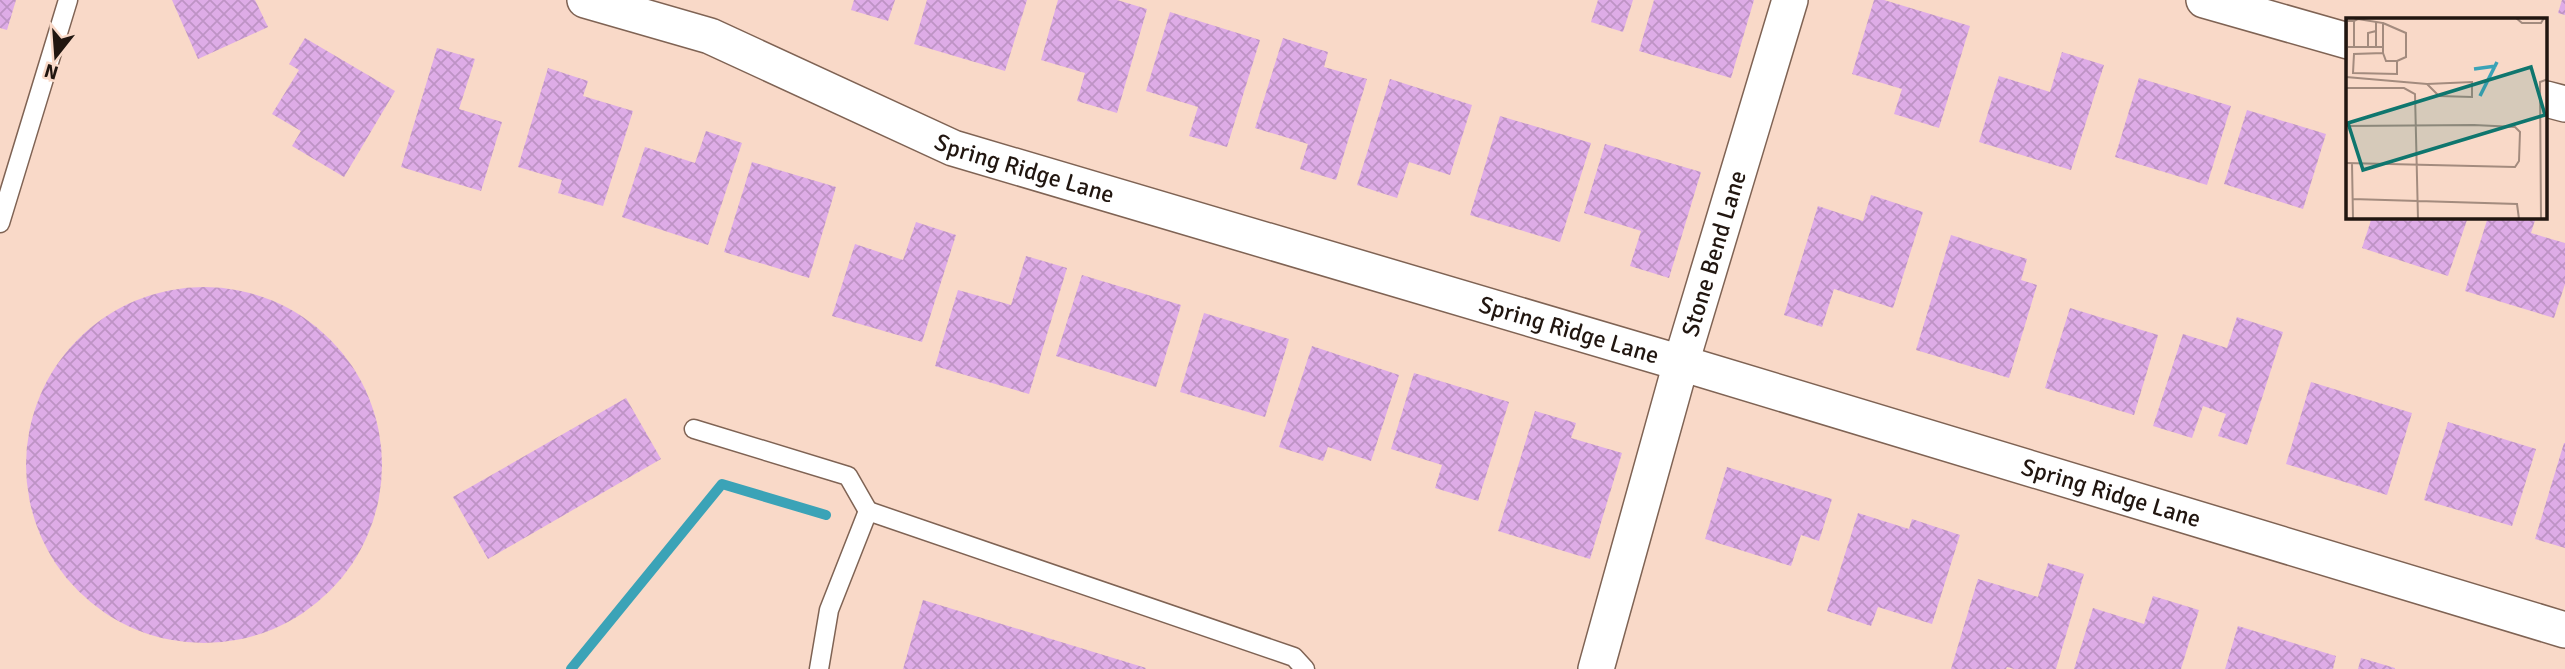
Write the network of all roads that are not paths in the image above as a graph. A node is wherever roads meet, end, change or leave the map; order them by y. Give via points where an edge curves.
1 (68, 0) edge
2 (586, 0) edge
3 (1790, 0) edge
4 (2204, 0) edge
5 (2346, 40) edge
6 (2548, 100) edge
7 (2565, 104) edge
8 (0, 223) edge
9 (1681, 363) junction
10 (694, 429) dead end
11 (867, 511) junction
12 (2565, 630) edge
13 (818, 669) edge
14 (1305, 669) edge
15 (1597, 669) edge

1 - 8 lane
2 - 9 street, Spring Ridge Lane via 710,36 953,148
3 - 9 street, Stone Bend Lane
4 - 5 street
6 - 7 street
9 - 12 street, Spring Ridge Lane
9 - 15 street, Stone Bend Lane
10 - 11 lane via 848,476
11 - 13 lane via 829,610
11 - 14 lane via 1294,657

